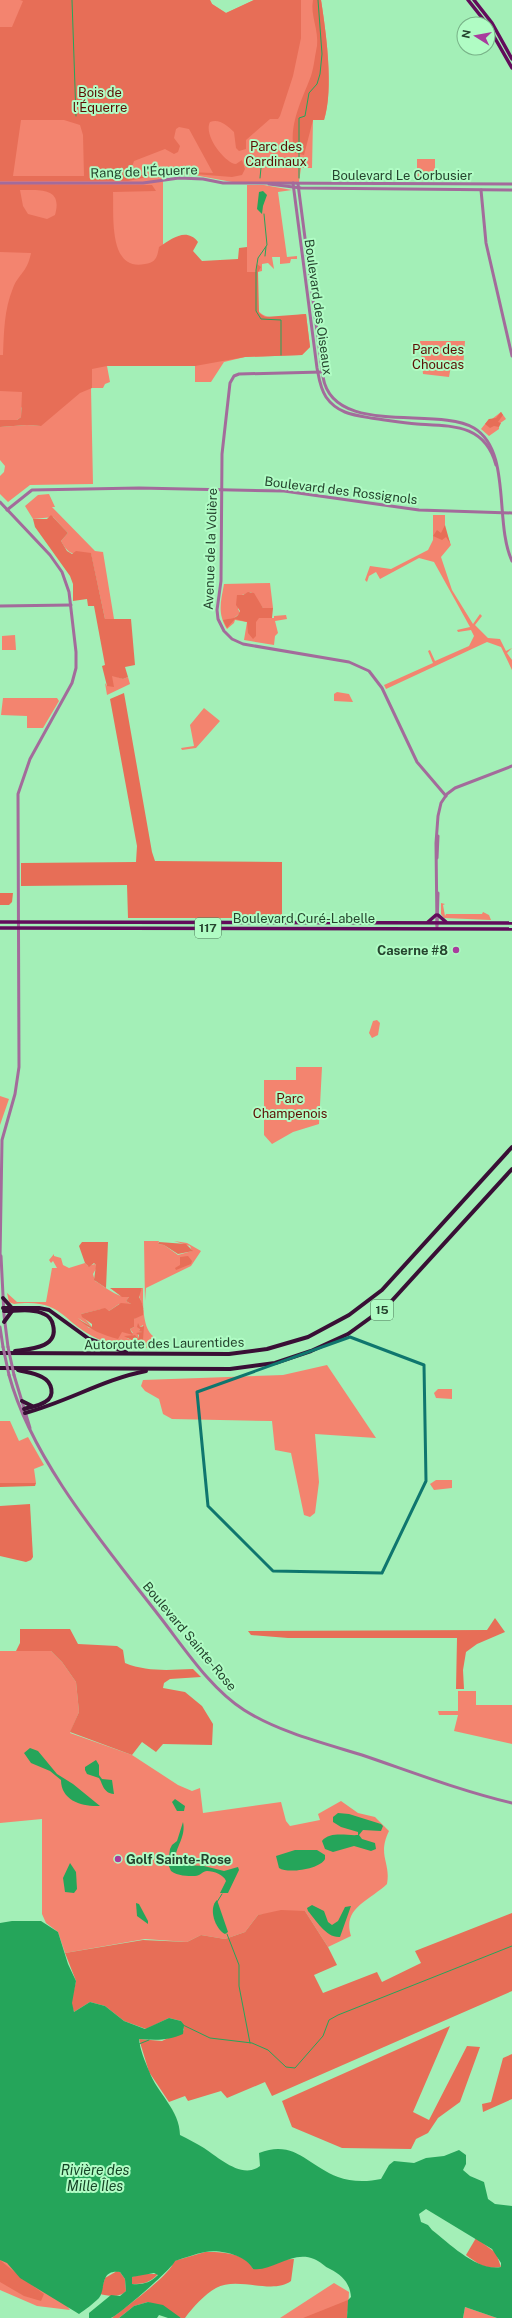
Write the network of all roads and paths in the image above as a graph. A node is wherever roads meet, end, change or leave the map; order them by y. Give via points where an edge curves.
1 (468, 0) edge
2 (474, 0) edge
3 (480, 16) edge
4 (496, 40) edge
5 (512, 59) edge
6 (512, 68) edge
7 (0, 183) edge
8 (265, 183) junction
9 (293, 184) junction
10 (298, 184) junction
11 (512, 184) edge
12 (293, 188) junction
13 (298, 188) junction
14 (481, 190) junction
15 (512, 190) edge
16 (512, 356) edge
17 (322, 372) junction
18 (318, 373) junction
19 (498, 473) junction
20 (222, 489) junction
21 (0, 502) edge
22 (7, 510) junction
23 (502, 513) junction
24 (512, 513) edge
25 (512, 561) edge
26 (0, 606) edge
27 (71, 606) junction
28 (512, 766) edge
29 (446, 796) junction
30 (437, 915) junction
31 (0, 922) edge
32 (17, 922) junction
33 (428, 922) junction
34 (437, 922) junction
35 (446, 922) junction
36 (512, 923) edge
37 (0, 928) edge
38 (17, 928) junction
39 (437, 928) junction
40 (512, 929) edge
41 (512, 1147) edge
42 (512, 1170) edge
43 (1, 1254) junction
44 (0, 1259) edge
45 (3, 1298) junction
46 (2, 1309) edge
47 (13, 1310) junction
48 (4, 1322) junction
49 (0, 1327) edge
50 (1, 1353) edge
51 (132, 1354) junction
52 (0, 1368) edge
53 (8, 1368) junction
54 (157, 1369) junction
55 (22, 1401) junction
56 (32, 1407) junction
57 (25, 1411) junction
58 (32, 1435) junction
59 (512, 1803) edge

1 - 3 main road
2 - 5 main road via 490,21
4 - 6 main road
7 - 8 street, Rang de l'Équerre via 143,183 179,178 223,183
8 - 9 street, Rang de l'Équerre
8 - 12 street, Rang de l'Équerre
9 - 10 street, Boulevard Le Corbusier
9 - 12 street, Boulevard des Oiseaux
10 - 11 street, Boulevard Le Corbusier
10 - 13 street, Boulevard des Oiseaux
12 - 13 street, Boulevard Le Corbusier
12 - 18 street, Boulevard des Oiseaux
13 - 14 street, Boulevard Le Corbusier
13 - 17 street, Boulevard des Oiseaux
14 - 15 street, Boulevard Le Corbusier
14 - 16 street via 485,238
17 - 18 street, Avenue de la Volière
17 - 19 street, Boulevard des Oiseaux via 324,385 331,396 338,404 349,409 403,418 456,422 475,428 493,448
18 - 19 street, Boulevard des Oiseaux via 325,396 333,405 345,412 400,422 454,426 472,432 489,448
18 - 20 street, Avenue de la Volière via 239,374 233,377 226,398
19 - 23 street, Boulevard des Oiseaux
20 - 22 street, Boulevard des Rossignols via 36,489 28,492
20 - 23 street, Boulevard des Rossignols via 295,492 422,511
20 - 29 street, Avenue de la Volière via 221,583 216,609 224,631 244,644 349,662 370,672 382,688 416,760
21 - 22 street
22 - 27 street via 56,562 66,580
23 - 24 street, Boulevard des Rossignols
23 - 25 street, Boulevard des Oiseaux via 504,538
26 - 27 street
27 - 32 street via 77,655 74,677 31,756 18,794
28 - 29 street via 460,786
29 - 30 street via 438,811
30 - 33 main road
30 - 34 street
30 - 35 main road
31 - 32 main road, Boulevard Curé-Labelle / 117
32 - 33 main road, Boulevard Curé-Labelle / 117
32 - 38 street
33 - 34 main road, Boulevard Curé-Labelle / 117
34 - 35 main road, Boulevard Curé-Labelle / 117
34 - 39 street
35 - 36 main road, Boulevard Curé-Labelle / 117
37 - 38 main road, Boulevard Curé-Labelle / 117
38 - 39 main road, Boulevard Curé-Labelle / 117
38 - 43 street via 18,1072 15,1096 2,1142
39 - 40 main road, Boulevard Curé-Labelle / 117
41 - 51 highway, Autoroute des Laurentides / 15 via 389,1283 360,1308 332,1325 291,1343 251,1352
42 - 54 highway, Autoroute des Laurentides / 15 via 402,1292 377,1314 348,1334 303,1354 263,1365 221,1370
43 - 44 street
43 - 45 street, Boulevard Sainte-Rose
45 - 46 street, Boulevard Sainte-Rose
45 - 47 highway
46 - 47 highway
46 - 48 street, Boulevard Sainte-Rose
47 - 48 highway
47 - 50 highway via 46,1314 53,1323 53,1334 47,1343 39,1348
47 - 51 highway via 48,1310 89,1340
48 - 55 street, Boulevard Sainte-Rose, bridge via 14,1375
49 - 58 street, Boulevard Sainte-Rose, bridge via 9,1375 23,1418
50 - 51 highway, Autoroute des Laurentides / 15
52 - 53 highway, Autoroute des Laurentides / 15
53 - 54 highway, Autoroute des Laurentides / 15
53 - 56 highway via 40,1376 50,1384 52,1391 49,1398
54 - 57 highway via 124,1376 54,1404
55 - 56 highway
55 - 57 street, Boulevard Sainte-Rose
56 - 57 highway
57 - 58 street, Boulevard Sainte-Rose
58 - 59 street, Boulevard Sainte-Rose via 61,1482 126,1573 218,1688 235,1703 261,1719 304,1736 479,1795

